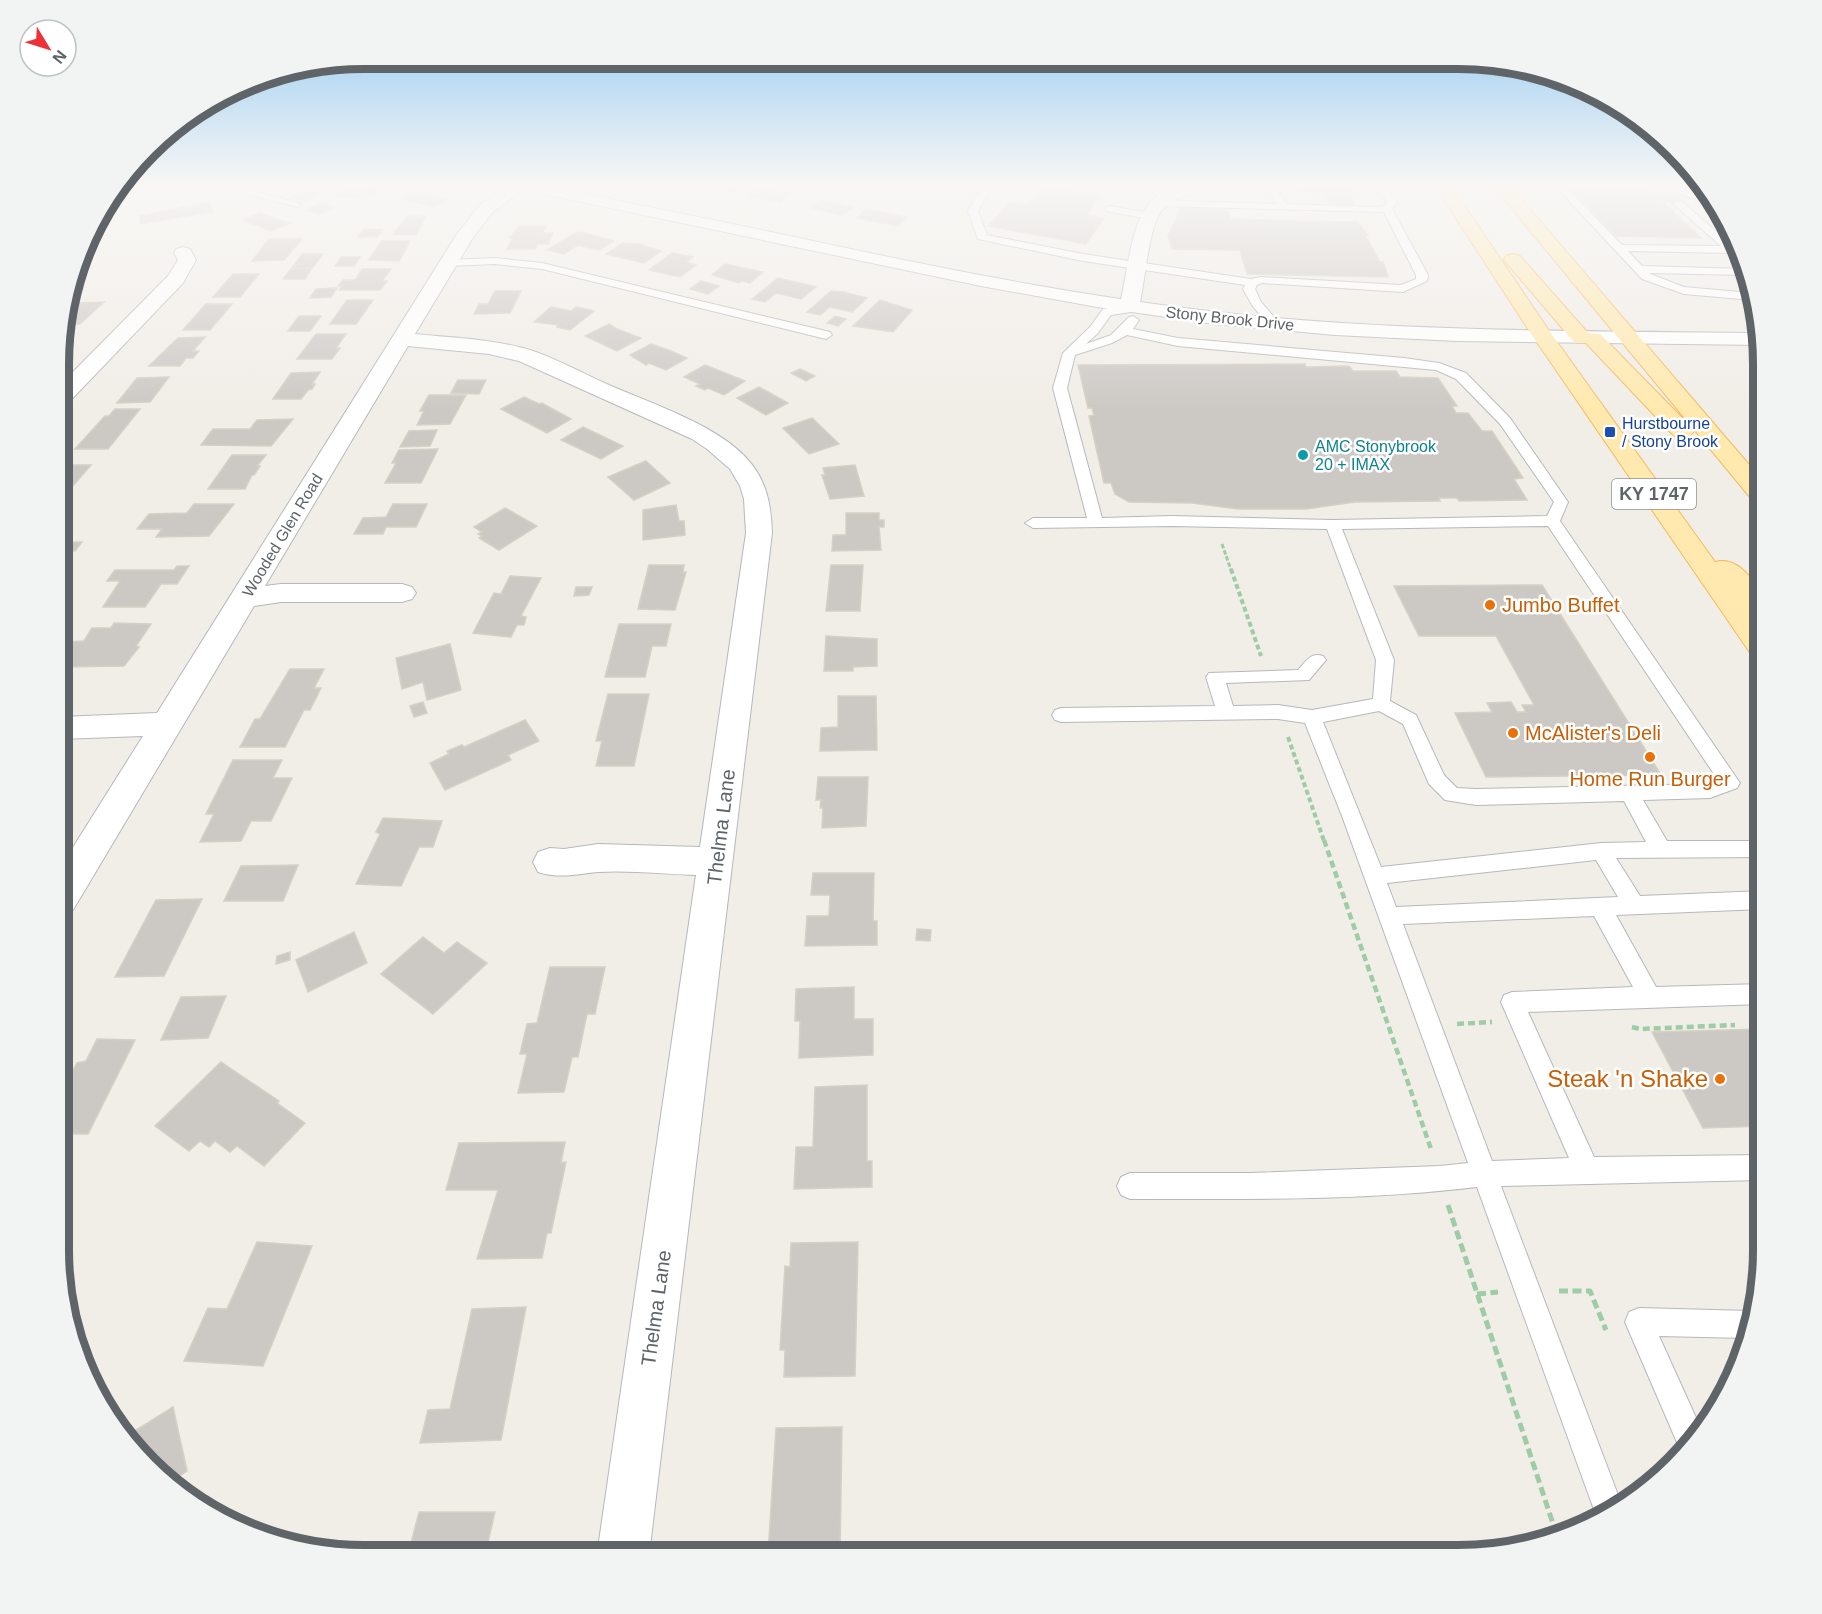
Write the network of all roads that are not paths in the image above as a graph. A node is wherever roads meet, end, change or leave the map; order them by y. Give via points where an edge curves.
1 (186, 261) edge
2 (487, 261) edge
3 (498, 261) edge
4 (884, 261) edge
5 (1109, 261) edge
6 (1141, 261) edge
7 (1414, 261) edge
8 (1493, 261) edge
9 (1515, 261) edge
10 (1565, 261) edge
11 (1631, 261) edge
12 (448, 263) joint
13 (1139, 267) junction
14 (1638, 269) junction
15 (1738, 272) edge
16 (1252, 283) junction
17 (1745, 297) edge
18 (1128, 308) junction
19 (1274, 324) junction
20 (1127, 331) junction
21 (826, 335) dead end
22 (1544, 338) junction
23 (1587, 338) junction
24 (1631, 338) junction
25 (403, 339) junction
26 (1751, 339) edge
27 (1069, 353) junction
28 (69, 389) edge
29 (1753, 487) edge
30 (1650, 488) junction
31 (1753, 491) edge
32 (1552, 521) junction
33 (1033, 523) dead end
34 (1096, 523) junction
35 (1333, 525) junction
36 (402, 593) dead end
37 (1753, 597) edge
38 (244, 598) junction
39 (1753, 636) edge
40 (1317, 660) dead end
41 (1381, 704) junction
42 (1226, 713) junction
43 (1061, 715) dead end
44 (1312, 717) junction
45 (166, 724) junction
46 (69, 728) edge
47 (1629, 793) junction
48 (1661, 849) junction
49 (1753, 849) edge
50 (1601, 851) junction
51 (550, 862) dead end
52 (716, 862) junction
53 (1374, 876) junction
54 (69, 884) edge
55 (1753, 900) edge
56 (1634, 905) junction
57 (1600, 907) junction
58 (1389, 915) junction
59 (1753, 994) edge
60 (1650, 997) junction
61 (1753, 1167) edge
62 (1587, 1170) junction
63 (1484, 1173) junction
64 (1130, 1186) dead end
65 (1743, 1324) edge
66 (1688, 1434) edge
67 (1606, 1504) edge
68 (624, 1545) edge

1 - 28 street via 176,279
2 - 12 lane
3 - 21 lane via 542,266
4 - 18 street, Stony Brook Drive
5 - 13 lane
6 - 13 street
7 - 16 lane via 1422,275 1421,281 1403,289 1261,280
8 - 22 main road, KY 1747
9 - 23 main road
10 - 24 main road
11 - 14 lane
12 - 25 street, Wooded Glen Road
13 - 16 lane
13 - 18 street
14 - 15 lane
14 - 17 lane via 1646,277 1684,290
16 - 19 lane via 1248,288 1252,297
18 - 19 street, Stony Brook Drive
18 - 20 lane via 1134,317
18 - 27 lane via 1107,312
19 - 22 street, Stony Brook Drive
20 - 27 lane
20 - 32 lane via 1178,342 1404,362 1438,367 1461,376 1505,422 1561,502
22 - 23 street, Stony Brook Drive
22 - 30 main road, KY 1747
23 - 24 street, Stony Brook Drive
23 - 31 main road via 1686,434
24 - 26 street, Stony Brook Drive
24 - 29 main road
25 - 38 street, Wooded Glen Road
25 - 52 street, Thelma Lane via 526,356 700,434 719,445 745,471 759,506 759,533
27 - 34 lane via 1060,388
30 - 37 main road
30 - 39 main road, KY 1747
32 - 35 lane
32 - 47 lane via 1730,783 1710,791
33 - 34 lane
34 - 35 lane
35 - 41 lane via 1385,660
36 - 38 street via 281,593
38 - 45 street, Wooded Glen Road
40 - 42 lane via 1303,676 1215,677
41 - 44 lane
41 - 47 lane via 1410,720 1436,779 1452,795
42 - 43 lane
42 - 44 lane via 1278,712
44 - 53 lane
45 - 46 street
45 - 54 street, Wooded Glen Road
47 - 48 lane
48 - 49 lane
48 - 50 lane
50 - 53 lane
50 - 56 lane
51 - 52 street via 598,858
52 - 68 street, Thelma Lane
53 - 58 lane
55 - 56 lane
56 - 57 lane
57 - 58 lane
57 - 60 lane
58 - 63 lane
59 - 60 lane
60 - 62 lane via 1512,1002
61 - 62 lane
62 - 63 lane
63 - 64 lane via 1440,1179
63 - 67 lane
65 - 66 lane via 1639,1323

